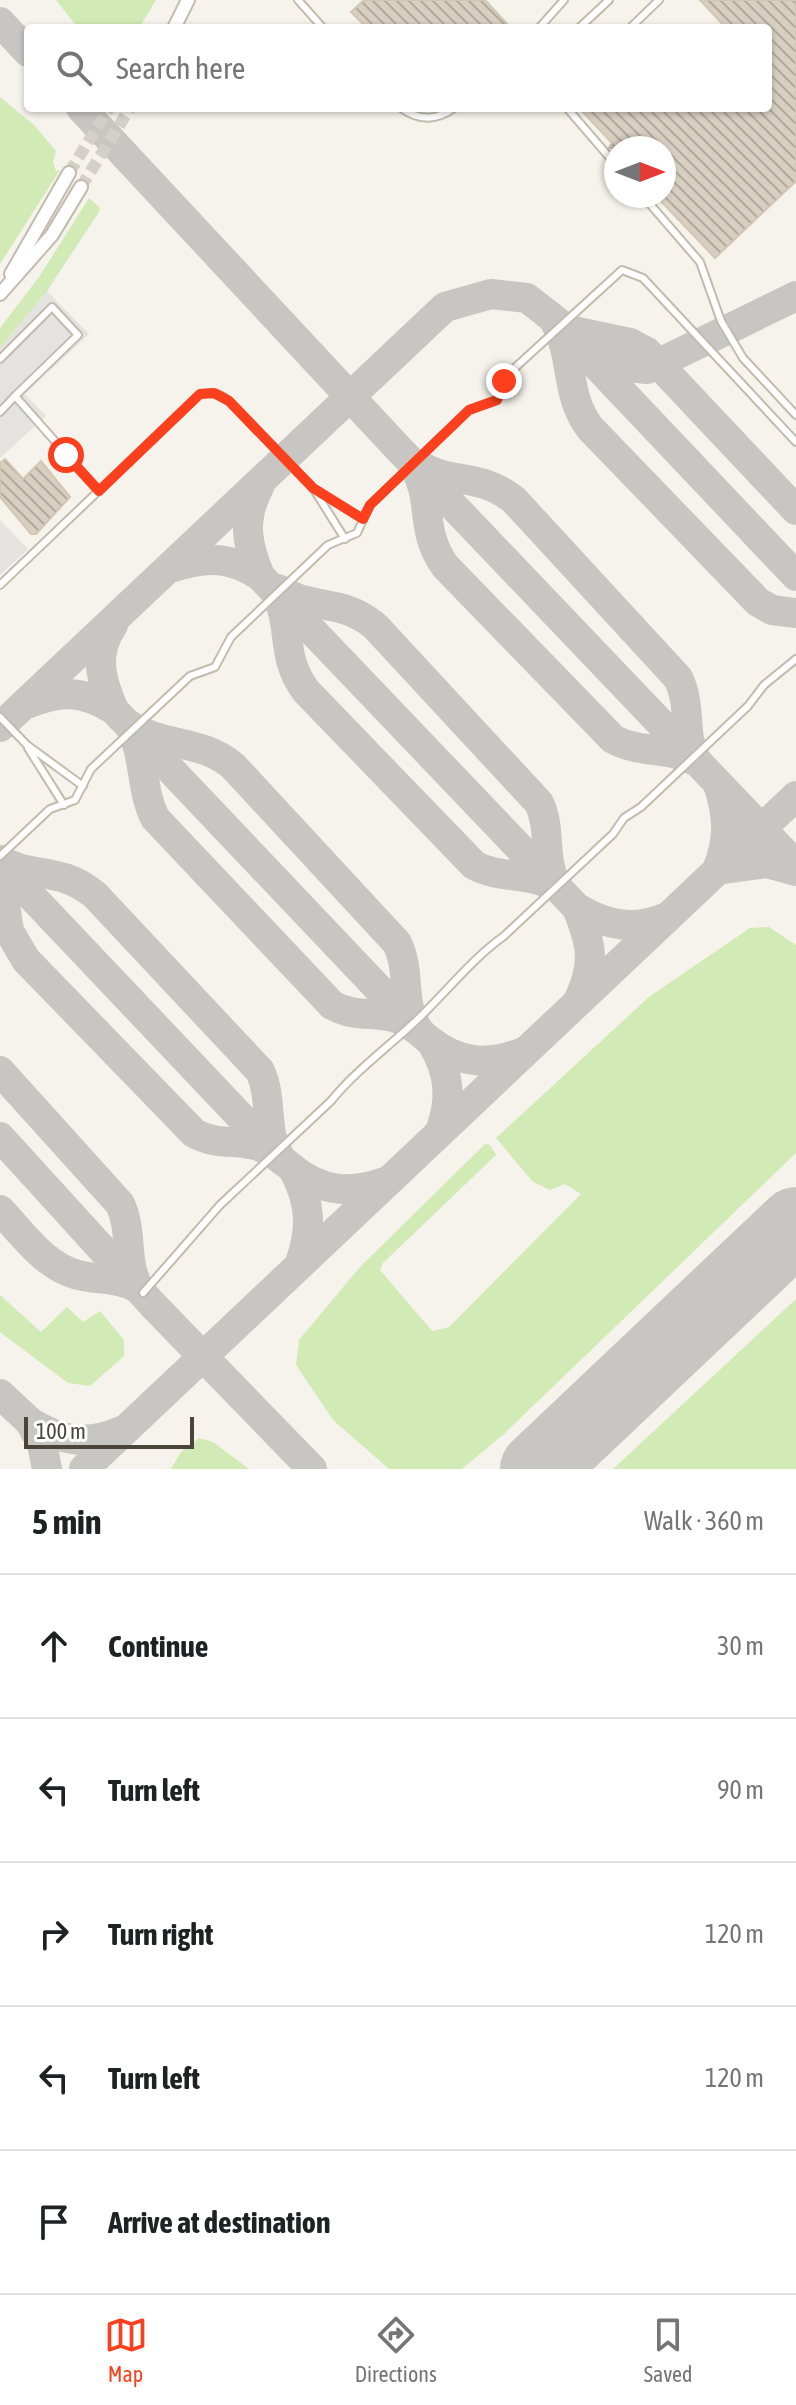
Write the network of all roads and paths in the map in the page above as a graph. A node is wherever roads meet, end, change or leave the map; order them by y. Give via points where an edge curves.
1 (298, 0) edge
2 (564, 0) edge
3 (609, 0) edge
4 (658, 0) edge
5 (187, 2) edge
6 (168, 24) edge
7 (176, 24) edge
8 (319, 24) edge
9 (543, 24) edge
10 (583, 24) edge
11 (634, 24) edge
12 (410, 112) edge
13 (444, 112) edge
14 (570, 112) edge
15 (604, 151) edge
16 (69, 173) tunnel mouth
17 (81, 187) tunnel mouth
18 (653, 208) edge
19 (713, 266) dead end
20 (704, 271) junction
21 (2, 292) edge
22 (0, 359) edge
23 (15, 396) junction
24 (0, 412) edge
25 (796, 415) edge
26 (796, 442) edge
27 (313, 488) junction
28 (99, 491) junction
29 (363, 519) junction
30 (345, 539) junction
31 (0, 585) edge
32 (796, 659) edge
33 (0, 717) edge
34 (27, 745) junction
35 (83, 786) junction
36 (64, 805) junction
37 (0, 856) edge
38 (143, 1293) dead end

1 - 8 lane
2 - 9 lane
3 - 10 lane
4 - 11 lane
5 - 6 street
5 - 7 street
12 - 13 lane via 426,119
14 - 15 lane
16 - 21 street
17 - 21 street via 52,235
18 - 20 lane
19 - 20 lane
20 - 25 lane via 730,339
22 - 23 lane via 52,307 78,335
23 - 24 lane
23 - 28 lane
26 - 29 lane via 643,278 622,270 507,375 497,400 469,410 370,505
27 - 28 lane via 229,401 209,393 200,394
27 - 29 lane
27 - 30 lane
28 - 31 lane
29 - 30 lane via 357,533
30 - 35 lane via 328,545 231,637 215,667 190,676 91,769
32 - 38 lane via 220,1205
33 - 34 lane
34 - 35 lane
34 - 36 lane
35 - 36 lane via 75,800
36 - 37 lane via 50,809

